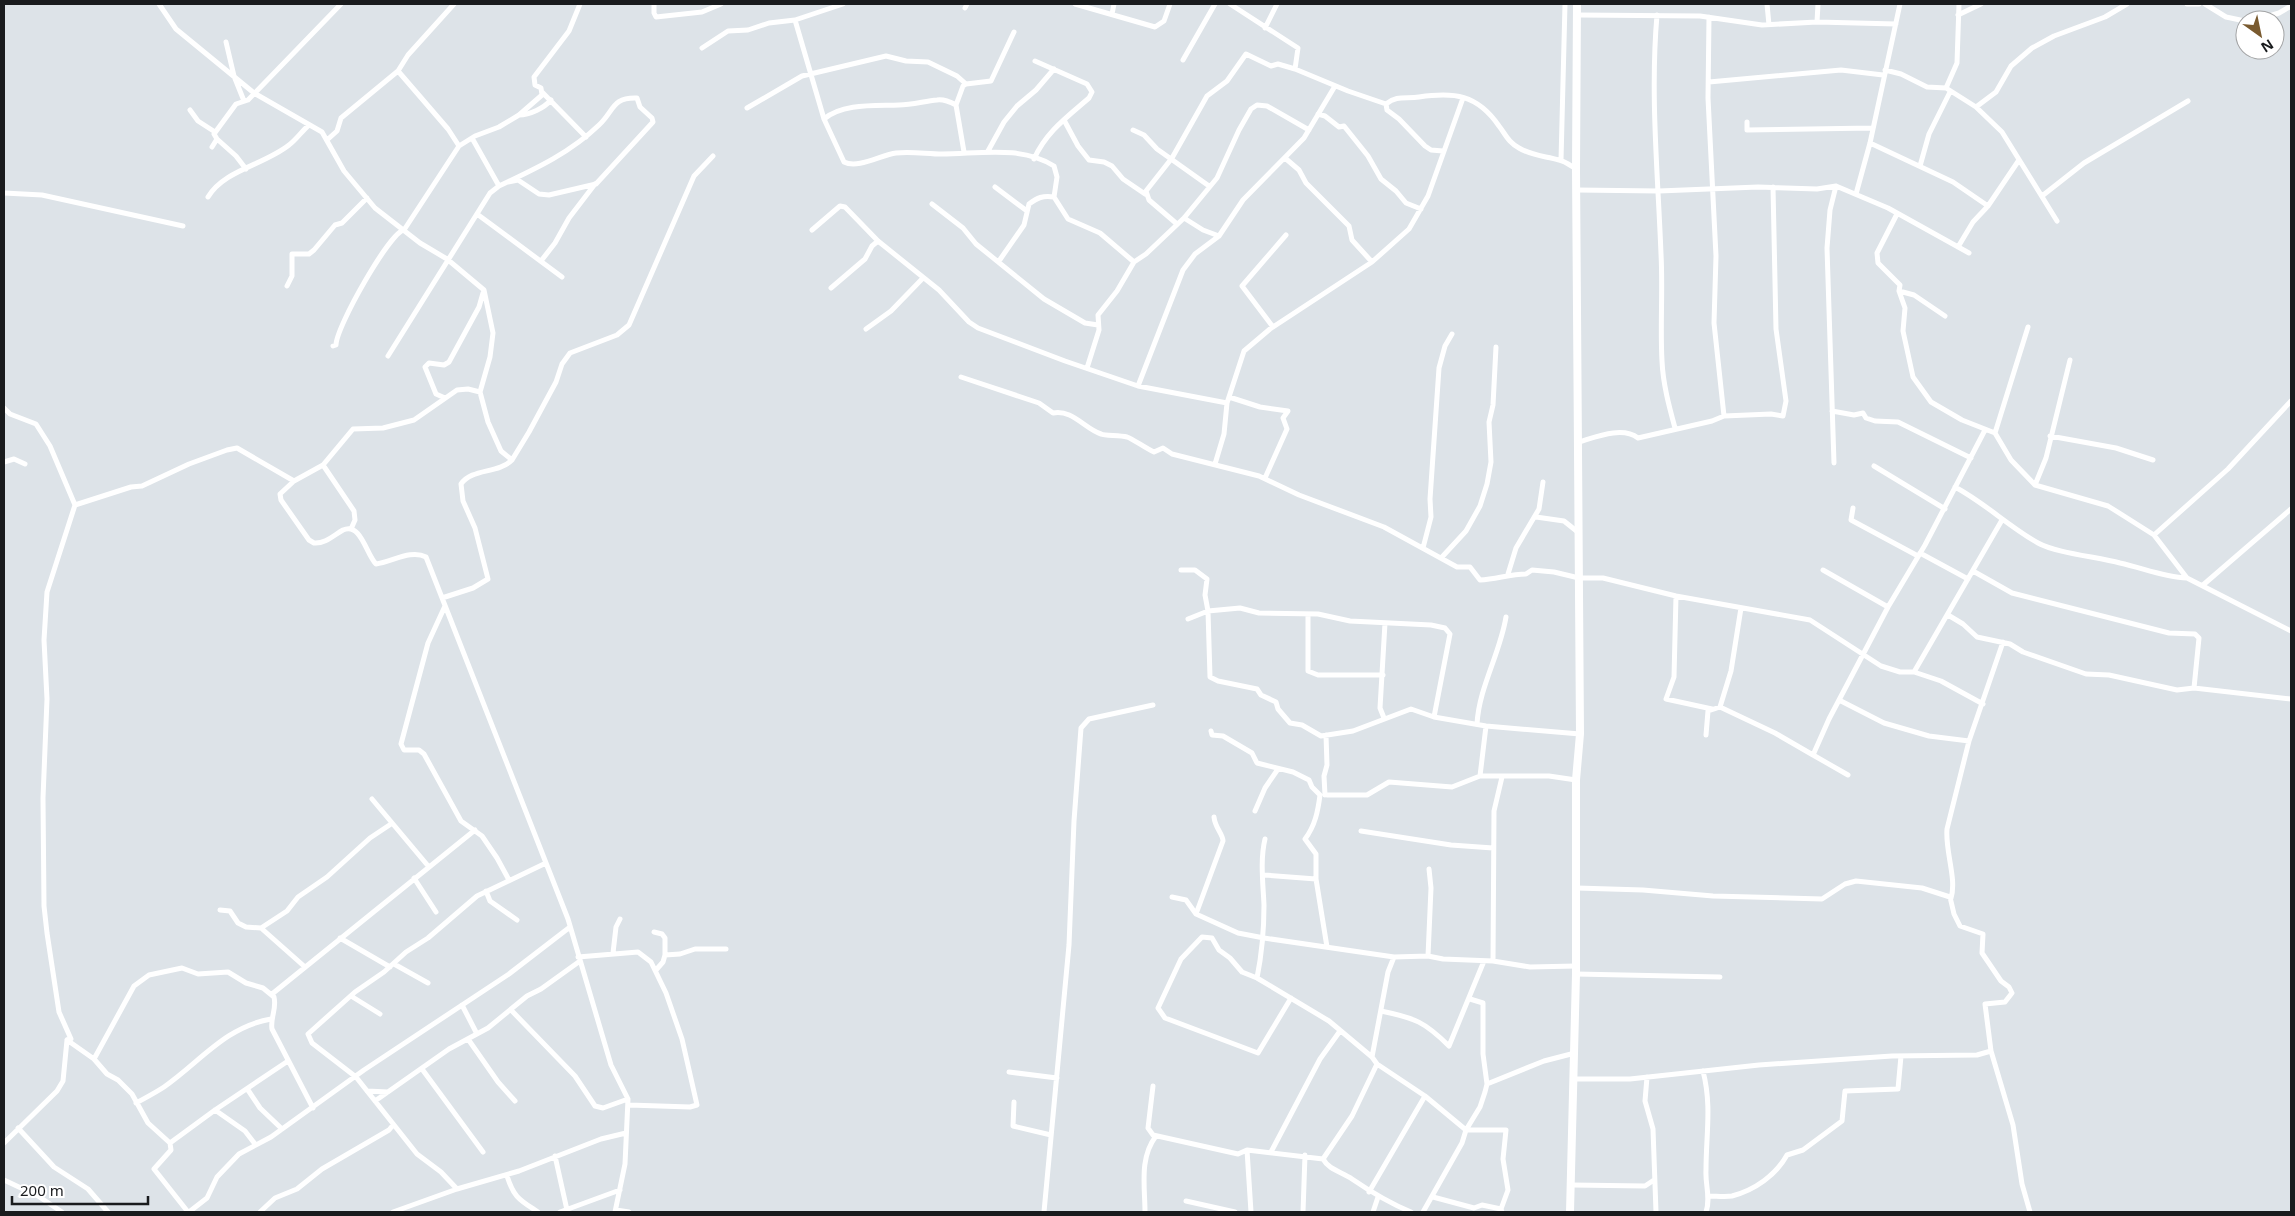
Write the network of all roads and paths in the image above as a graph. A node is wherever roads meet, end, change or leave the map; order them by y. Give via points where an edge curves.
1 (159, 4) edge
2 (330, 4) edge
3 (341, 4) edge
4 (454, 4) edge
5 (580, 4) edge
6 (654, 4) edge
7 (721, 4) edge
8 (843, 4) edge
9 (1075, 4) edge
10 (1114, 4) edge
11 (1170, 4) edge
12 (1215, 4) edge
13 (1230, 4) edge
14 (1277, 4) edge
15 (1565, 4) edge
16 (1577, 4) edge
17 (1767, 4) edge
18 (1818, 4) edge
19 (1900, 4) edge
20 (1959, 4) edge
21 (1981, 4) edge
22 (2127, 4) edge
23 (2187, 4) edge
24 (2199, 4) edge
25 (2205, 4) edge
26 (335, 10) junction
27 (1112, 14) junction
28 (1578, 15) junction
29 (1657, 15) junction
30 (1958, 15) junction
31 (1709, 17) junction
32 (2235, 19) edge
33 (795, 20) junction
34 (1817, 22) junction
35 (1896, 24) junction
36 (1769, 25) junction
37 (1265, 28) junction
38 (1014, 32) dead end
39 (226, 42) dead end
40 (702, 48) dead end
41 (1183, 60) dead end
42 (1034, 61) dead end
43 (1295, 68) junction
44 (1054, 69) junction
45 (398, 71) junction
46 (1884, 72) junction
47 (812, 73) junction
48 (234, 76) junction
49 (1709, 82) junction
50 (966, 84) junction
51 (1335, 86) junction
52 (1948, 90) junction
53 (542, 92) junction
54 (254, 93) junction
55 (1463, 98) junction
56 (551, 100) junction
57 (244, 101) junction
58 (2188, 101) dead end
59 (1386, 104) junction
60 (956, 105) junction
61 (1976, 107) junction
62 (747, 108) dead end
63 (190, 110) dead end
64 (1318, 114) junction
65 (519, 115) junction
66 (824, 118) junction
67 (1064, 120) junction
68 (1747, 122) dead end
69 (309, 125) junction
70 (1872, 128) junction
71 (1133, 130) dead end
72 (1309, 130) junction
73 (215, 132) junction
74 (472, 138) junction
75 (586, 138) junction
76 (217, 139) junction
77 (327, 140) junction
78 (1870, 143) junction
79 (459, 146) junction
80 (212, 147) dead end
81 (988, 151) junction
82 (1443, 151) junction
83 (964, 152) junction
84 (713, 156) dead end
85 (1172, 158) junction
86 (1285, 158) junction
87 (1034, 159) junction
88 (1561, 160) junction
89 (2019, 160) junction
90 (1920, 166) junction
91 (246, 169) junction
92 (1576, 169) junction
93 (508, 182) junction
94 (596, 184) junction
95 (500, 186) junction
96 (1209, 186) junction
97 (1836, 186) junction
98 (995, 187) dead end
99 (1773, 187) junction
100 (1578, 190) junction
101 (1713, 190) junction
102 (1659, 191) junction
103 (4, 193) edge
104 (1145, 194) junction
105 (1856, 194) junction
106 (2042, 196) junction
107 (1054, 197) junction
108 (208, 198) dead end
109 (367, 198) junction
110 (932, 204) dead end
111 (1988, 206) junction
112 (1421, 209) junction
113 (1027, 212) junction
114 (477, 214) junction
115 (1897, 214) junction
116 (1184, 218) junction
117 (2058, 220) dead end
118 (1177, 224) junction
119 (183, 226) dead end
120 (404, 230) junction
121 (812, 230) dead end
122 (1286, 235) dead end
123 (1219, 236) junction
124 (878, 241) junction
125 (1958, 247) junction
126 (1969, 253) dead end
127 (447, 259) junction
128 (999, 261) junction
129 (541, 262) junction
130 (1134, 262) junction
131 (1372, 262) junction
132 (562, 277) dead end
133 (923, 278) junction
134 (287, 286) dead end
135 (831, 288) dead end
136 (484, 290) junction
137 (1899, 291) junction
138 (1945, 316) dead end
139 (1098, 325) junction
140 (1273, 327) junction
141 (2028, 327) dead end
142 (866, 329) dead end
143 (1452, 334) dead end
144 (333, 346) dead end
145 (1496, 347) dead end
146 (388, 356) dead end
147 (2070, 360) dead end
148 (1087, 368) junction
149 (961, 377) dead end
150 (1138, 386) junction
151 (480, 392) junction
152 (445, 398) junction
153 (1228, 400) junction
154 (2291, 401) edge
155 (4, 408) edge
156 (1832, 411) junction
157 (1724, 416) junction
158 (1675, 428) junction
159 (1985, 430) junction
160 (1996, 433) junction
161 (2050, 436) junction
162 (1579, 442) junction
163 (1971, 458) junction
164 (512, 460) junction
165 (2153, 460) dead end
166 (4, 462) edge
167 (1834, 463) dead end
168 (25, 464) dead end
169 (1215, 464) junction
170 (323, 465) junction
171 (1874, 466) dead end
172 (1265, 478) junction
173 (294, 481) junction
174 (1542, 482) dead end
175 (2035, 485) junction
176 (1955, 487) junction
177 (75, 505) junction
178 (1853, 508) dead end
179 (1945, 509) junction
180 (2291, 509) edge
181 (1536, 517) junction
182 (2002, 520) junction
183 (352, 529) junction
184 (1578, 533) junction
185 (2154, 535) junction
186 (1423, 548) junction
187 (1919, 555) junction
188 (1442, 557) junction
189 (1181, 570) dead end
190 (1824, 570) dead end
191 (1973, 570) junction
192 (1508, 574) junction
193 (1579, 578) junction
194 (2187, 578) junction
195 (1968, 579) junction
196 (2203, 585) junction
197 (1676, 596) junction
198 (442, 598) junction
199 (445, 606) junction
200 (1888, 607) junction
201 (1741, 608) junction
202 (1208, 611) junction
203 (1308, 615) junction
204 (1948, 615) junction
205 (1506, 617) dead end
206 (1188, 619) dead end
207 (1384, 623) junction
208 (2291, 631) edge
209 (2002, 642) junction
210 (1864, 653) junction
211 (1914, 672) junction
212 (1382, 675) junction
213 (2194, 688) junction
214 (2291, 699) edge
215 (1839, 700) junction
216 (1983, 704) junction
217 (1153, 705) dead end
218 (1720, 707) junction
219 (1712, 709) junction
220 (1434, 717) junction
221 (1384, 718) junction
222 (1477, 724) junction
223 (1486, 726) junction
224 (1212, 731) dead end
225 (1580, 734) junction
226 (1326, 735) junction
227 (1706, 735) dead end
228 (1970, 741) junction
229 (1813, 755) junction
230 (1278, 769) junction
231 (1848, 775) dead end
232 (1480, 776) junction
233 (1502, 777) junction
234 (1576, 780) junction
235 (1320, 795) junction
236 (1327, 795) junction
237 (372, 799) dead end
238 (1255, 811) dead end
239 (1214, 817) dead end
240 (391, 824) junction
241 (474, 830) junction
242 (1361, 831) dead end
243 (1265, 839) dead end
244 (1493, 848) junction
245 (546, 863) junction
246 (429, 867) junction
247 (1429, 869) dead end
248 (1264, 875) junction
249 (414, 878) junction
250 (1316, 879) junction
251 (509, 880) junction
252 (1577, 888) junction
253 (486, 891) junction
254 (1172, 897) dead end
255 (1951, 898) junction
256 (220, 910) dead end
257 (436, 912) dead end
258 (1196, 914) junction
259 (620, 919) dead end
260 (516, 920) dead end
261 (262, 928) junction
262 (570, 928) junction
263 (654, 932) dead end
264 (340, 938) junction
265 (1264, 938) junction
266 (1327, 947) junction
267 (726, 949) dead end
268 (613, 953) junction
269 (665, 954) junction
270 (1428, 956) junction
271 (1394, 957) junction
272 (579, 959) junction
273 (1484, 961) junction
274 (1492, 962) junction
275 (392, 965) junction
276 (305, 967) junction
277 (656, 970) junction
278 (1576, 970) junction
279 (1720, 977) dead end
280 (1257, 978) junction
281 (428, 983) dead end
282 (272, 994) junction
283 (350, 996) junction
284 (1291, 998) junction
285 (1470, 999) junction
286 (462, 1005) junction
287 (510, 1010) junction
288 (1381, 1011) junction
289 (380, 1014) dead end
290 (271, 1019) junction
291 (1340, 1031) junction
292 (477, 1034) junction
293 (468, 1039) junction
294 (67, 1040) junction
295 (1991, 1051) junction
296 (1575, 1053) junction
297 (1901, 1056) junction
298 (1372, 1057) junction
299 (94, 1059) junction
300 (288, 1062) junction
301 (1377, 1064) junction
302 (422, 1069) junction
303 (1703, 1071) junction
304 (1009, 1072) dead end
305 (356, 1077) junction
306 (1647, 1077) junction
307 (1057, 1078) junction
308 (1575, 1079) junction
309 (1487, 1084) junction
310 (1153, 1086) dead end
311 (248, 1090) junction
312 (367, 1091) junction
313 (389, 1092) junction
314 (1425, 1096) junction
315 (375, 1101) junction
316 (515, 1101) dead end
317 (628, 1102) junction
318 (1014, 1102) dead end
319 (136, 1103) junction
320 (313, 1108) junction
321 (215, 1110) junction
322 (393, 1125) junction
323 (18, 1128) junction
324 (282, 1129) junction
325 (1466, 1130) junction
326 (626, 1133) junction
327 (1051, 1136) junction
328 (1156, 1136) junction
329 (4, 1143) edge
330 (170, 1143) junction
331 (255, 1144) junction
332 (1247, 1150) junction
333 (483, 1152) dead end
334 (1271, 1152) junction
335 (555, 1156) junction
336 (1305, 1156) junction
337 (1323, 1159) junction
338 (507, 1176) junction
339 (4, 1180) edge
340 (1654, 1180) junction
341 (1572, 1185) junction
342 (457, 1189) junction
343 (620, 1190) junction
344 (1369, 1192) junction
345 (1709, 1196) junction
346 (1378, 1197) junction
347 (1433, 1198) junction
348 (1186, 1202) dead end
349 (567, 1210) junction
350 (615, 1211) edge
351 (1502, 1211) edge
352 (62, 1212) edge
353 (108, 1212) edge
354 (188, 1212) edge
355 (260, 1212) edge
356 (392, 1212) edge
357 (538, 1212) edge
358 (560, 1212) edge
359 (628, 1212) edge
360 (1044, 1212) edge
361 (1146, 1212) edge
362 (1235, 1212) edge
363 (1251, 1212) edge
364 (1304, 1212) edge
365 (1373, 1212) edge
366 (1411, 1212) edge
367 (1423, 1212) edge
368 (1570, 1212) edge
369 (1656, 1212) edge
370 (1706, 1212) edge
371 (2030, 1212) edge

1 - 48 street via 176,29
2 - 26 street
3 - 26 street
4 - 45 street via 408,55
5 - 53 street via 569,31 534,77 535,85 542,88
6 - 7 street via 656,17 702,12
8 - 33 street
9 - 27 street
10 - 27 street
11 - 27 street via 1164,21 1155,27
12 - 41 street
13 - 37 street
14 - 37 street
15 - 88 street
16 - 28 main road
17 - 36 street
18 - 34 street
19 - 35 street
20 - 30 street
21 - 30 street
22 - 61 street via 2106,17 2054,36 2032,48 2011,66 1996,92
23 - 24 street
25 - 32 street
26 - 54 street
28 - 29 street
28 - 92 main road
29 - 31 street
29 - 102 street via 1654,137
30 - 52 street via 1957,63
31 - 36 street
31 - 49 street
33 - 40 street via 748,30 728,30
33 - 47 street
34 - 35 street
34 - 36 street
35 - 46 street
37 - 43 street via 1298,48
38 - 50 street via 991,81
39 - 48 street
42 - 44 street
43 - 51 street
43 - 85 street via 1278,64 1271,66 1246,54 1227,81 1207,96
44 - 67 street via 1087,84 1092,92
44 - 81 street via 1004,122
45 - 77 street via 341,118 337,131
45 - 79 street
46 - 49 street via 1841,70
46 - 52 street via 1901,74 1926,86
46 - 70 street
47 - 50 street via 894,57 928,62 962,78
47 - 62 street
47 - 66 street
48 - 54 street
48 - 57 street
49 - 101 street
50 - 60 street
51 - 59 street
51 - 64 street
52 - 61 street
52 - 90 street via 1929,134
53 - 56 street
53 - 65 street
54 - 57 street
54 - 69 street
55 - 59 street via 1455,94 1396,97
55 - 82 street
55 - 88 street via 1477,101 1494,118 1508,142 1525,152
56 - 65 street via 527,115
56 - 75 street
57 - 73 street via 236,104
58 - 106 street via 2084,163
59 - 82 street via 1386,110 1425,146
60 - 66 street via 937,100 872,106 833,112
60 - 83 street
61 - 89 street via 2002,132
63 - 73 street via 198,121
64 - 72 street
64 - 112 street via 1339,127 1344,126 1368,156 1380,178 1406,203
65 - 74 street
66 - 83 street via 841,159 848,164 897,153
67 - 87 street via 1042,142
67 - 104 street via 1089,160 1112,166 1123,179
68 - 70 street via 1748,130
69 - 77 street via 322,132
69 - 91 street via 290,145
70 - 78 street
71 - 85 street
72 - 86 street
72 - 96 street via 1267,106 1260,104 1254,107 1239,130 1219,174
73 - 76 street
74 - 79 street
74 - 95 street
75 - 93 street via 565,153
75 - 94 street via 625,97 637,98 640,107 652,118 653,122
76 - 80 street
76 - 91 street
77 - 109 street via 344,171
78 - 90 street
78 - 105 street
79 - 120 street
81 - 83 street
81 - 87 street
82 - 112 street
84 - 164 street via 694,176 630,325 617,335 570,353
85 - 96 street
85 - 104 street
86 - 123 street via 1243,200
86 - 131 street via 1344,220 1352,240
87 - 107 street via 1046,161 1056,171
88 - 92 street
89 - 106 street
89 - 111 street
90 - 111 street via 1953,182
91 - 108 street via 218,182
92 - 100 main road
93 - 94 street via 518,180 539,194 549,195
93 - 95 street
94 - 129 street
95 - 114 street via 490,193
96 - 116 street
97 - 99 street via 1817,189
97 - 105 street
97 - 156 street via 1827,248
98 - 113 street
99 - 101 street
99 - 157 street via 1776,329 1786,401 1783,416
100 - 102 street
100 - 162 main road
101 - 102 street
101 - 157 street via 1716,256 1714,323
102 - 158 street via 1662,362
103 - 119 street via 42,195
104 - 118 street
105 - 115 street
106 - 117 street
107 - 113 street via 1042,196 1029,204
107 - 130 street via 1068,219 1100,233
109 - 120 street
109 - 134 street via 342,223 335,225 314,250 308,254 292,254 292,276
110 - 128 street
111 - 125 street
112 - 131 street via 1405,233
113 - 128 street via 1024,225
114 - 127 street
114 - 129 street
115 - 125 street
115 - 137 street via 1876,252 1876,258 1900,285
116 - 118 street
116 - 123 street
118 - 130 street
120 - 127 street
120 - 144 street via 397,234 352,304
121 - 124 street via 840,206 845,207
122 - 140 street via 1242,286
123 - 150 street via 1195,254 1183,270
124 - 133 street
124 - 135 street via 865,259
125 - 126 street
127 - 136 street
127 - 146 street
128 - 139 street via 1044,300 1085,322
129 - 132 street
130 - 139 street via 1098,315
131 - 140 street
133 - 142 street via 890,312
133 - 148 street via 978,328
136 - 151 street via 492,332 490,357
136 - 152 street via 479,307 449,362 444,365 429,363 425,368 435,392
137 - 138 street via 1914,295
137 - 159 street via 1905,308 1903,328 1913,377 1919,387 1935,406
139 - 148 street
140 - 153 street via 1244,350
141 - 160 street
143 - 186 street via 1439,368 1431,517
145 - 188 street via 1489,422 1491,462 1487,484 1480,506 1466,531
147 - 161 street
148 - 150 street
149 - 169 street via 1039,403 1053,413 1059,412 1080,421 1102,435 1115,433 1129,437 1154,452 1163,448 1172,454
150 - 153 street
151 - 152 street via 463,388
151 - 164 street via 488,422 501,451
152 - 170 street via 414,420 383,428 353,429
153 - 169 street via 1224,434
153 - 172 street via 1288,411 1283,418 1287,429
154 - 185 street via 2228,469
155 - 177 street via 10,414 36,424 50,446
156 - 163 street via 1854,415 1863,413 1875,421 1898,422
156 - 167 street
157 - 158 street
158 - 162 street via 1638,438 1632,434 1606,434
159 - 160 street
159 - 163 street
160 - 175 street via 2011,460
161 - 165 street via 2116,448
161 - 175 street via 2046,458
162 - 184 main road
163 - 176 street
164 - 198 street via 498,469 473,474 462,484 463,501 475,528 488,579 473,588
166 - 168 street via 14,459
169 - 172 street
170 - 173 street
170 - 183 street via 354,511 356,520
171 - 179 street
172 - 186 street via 1293,493 1384,527
173 - 177 street via 237,448 189,464 142,486
173 - 183 street via 280,494 281,500 309,540 317,544 345,529
174 - 181 street
175 - 185 street via 2108,506
176 - 179 street
176 - 182 street
177 - 294 street via 47,592 44,640 48,699 43,798 44,906 60,1012 70,1033 71,1039
178 - 187 street via 1851,520
179 - 187 street
180 - 196 street
181 - 184 street via 1564,521
181 - 192 street via 1516,548
182 - 191 street
182 - 194 street via 2040,544 2168,577
183 - 198 street via 376,564 412,555 426,556
184 - 193 main road
185 - 194 street
186 - 188 street
187 - 195 street
187 - 200 street
188 - 192 street via 1457,567 1470,567 1480,580 1493,580
189 - 202 street via 1196,570 1207,579
190 - 200 street
191 - 195 street
191 - 213 street via 2012,593 2169,633 2195,634 2199,638
192 - 193 street via 1526,574 1532,570
193 - 197 street via 1603,578
193 - 225 main road
194 - 196 street
195 - 204 street
196 - 208 street
197 - 201 street
197 - 219 street via 1674,677 1666,698
198 - 199 street
199 - 241 street via 428,643 401,744 404,750 419,750 424,754 461,821
199 - 245 street
200 - 210 street
201 - 210 street via 1810,620
201 - 218 street
202 - 203 street via 1240,608
202 - 206 street
202 - 226 street via 1210,677 1257,689 1261,695 1276,702 1290,723 1302,725 1321,736
203 - 207 street
203 - 212 street via 1308,672
204 - 209 street via 1977,637
204 - 211 street
205 - 222 street via 1503,635 1481,694
207 - 212 street
207 - 220 street via 1431,625 1450,631
209 - 213 street via 2086,674 2109,675 2177,690
209 - 216 street
210 - 211 street via 1881,666 1900,672
210 - 215 street
211 - 216 street via 1952,685
212 - 221 street via 1380,708
213 - 214 street
215 - 228 street via 1884,723 1929,736
215 - 229 street
216 - 228 street
217 - 307 street via 1089,719 1082,724 1069,945
218 - 219 street
218 - 229 street
219 - 227 street via 1708,711
220 - 221 street via 1411,710
220 - 222 street
221 - 226 street via 1353,732
222 - 223 street
223 - 225 street
223 - 232 street
224 - 230 street via 1212,735 1223,736 1252,753 1258,763
225 - 234 main road
226 - 236 street via 1328,766 1324,776
228 - 255 street via 1947,829 1953,888
229 - 231 street
230 - 235 street via 1309,780
230 - 238 street
232 - 233 street
232 - 236 street via 1452,787 1389,782 1368,795
233 - 234 street via 1549,776
233 - 244 street via 1494,811
234 - 252 main road
235 - 236 street
235 - 250 street via 1318,810 1305,839 1316,854
237 - 240 street
239 - 258 street via 1214,826 1223,842
240 - 246 street
240 - 261 street via 298,897 287,912
241 - 246 street
241 - 251 street via 482,836
242 - 244 street
243 - 248 street via 1261,855
244 - 274 street
245 - 251 street
245 - 262 street
246 - 249 street
247 - 270 street
248 - 250 street
248 - 265 street
249 - 257 street
249 - 264 street
250 - 266 street
251 - 253 street
252 - 255 street via 1822,899 1856,881 1922,888
252 - 278 main road
253 - 260 street via 490,901
253 - 275 street
254 - 258 street via 1186,900
255 - 295 street via 1958,923 1963,928 1983,934 1982,953 2012,993 2005,1002 1985,1004
256 - 261 street via 230,911 238,923 246,927
258 - 265 street via 1238,933
259 - 268 street
261 - 276 street
262 - 272 street
262 - 286 street
263 - 269 street via 665,938
264 - 275 street
264 - 276 street
265 - 266 street
265 - 280 street
266 - 271 street
267 - 269 street via 695,949
268 - 272 street
268 - 277 street via 638,952
269 - 277 street
270 - 271 street
270 - 273 street
271 - 288 street
272 - 287 street
272 - 317 street via 611,1065
273 - 274 street
273 - 285 street
274 - 278 street
275 - 281 street
275 - 283 street
276 - 282 street
277 - 317 street via 682,1039 697,1105
278 - 279 street
278 - 296 main road
280 - 284 street
280 - 284 street via 1242,972 1219,950 1212,938 1206,936 1195,943 1182,959 1158,1008 1165,1018 1258,1053
282 - 290 street via 275,1002
282 - 299 street via 242,982 228,972 198,974 182,968 149,975 134,986
283 - 289 street
283 - 305 street via 308,1034 312,1043
284 - 291 street
285 - 288 street via 1449,1046 1429,1026 1403,1015
285 - 309 street via 1483,1003 1483,1054
286 - 292 street
286 - 305 street
287 - 292 street
287 - 317 street via 575,1076 595,1106 603,1108
288 - 298 street
290 - 300 street
290 - 319 street via 247,1024 163,1088
291 - 298 street
291 - 334 street via 1320,1059
292 - 293 street
293 - 302 street
293 - 316 street
294 - 299 street
294 - 323 street via 63,1081 57,1091
295 - 297 street via 1976,1055
295 - 371 street via 2013,1125
296 - 308 main road
296 - 309 street via 1544,1061
297 - 303 street
297 - 345 street via 1898,1088 1845,1091 1842,1121 1803,1150 1787,1155 1778,1171 1755,1188 1732,1196
298 - 301 street
299 - 319 street via 106,1074 118,1080 132,1094
300 - 311 street
300 - 320 street
301 - 314 street
301 - 337 street via 1352,1116
302 - 313 street
302 - 333 street
303 - 306 street
303 - 345 street via 1710,1105 1706,1172
304 - 307 street
305 - 312 street
305 - 320 street
306 - 308 street
306 - 340 street via 1645,1101 1653,1129
307 - 327 street
308 - 341 main road
309 - 325 street via 1480,1107
310 - 328 street via 1148,1128 1150,1134
311 - 321 street
311 - 324 street via 260,1108
312 - 313 street
312 - 315 street
313 - 315 street
314 - 325 street
314 - 344 street
315 - 322 street
317 - 326 street
318 - 327 street via 1013,1126
319 - 330 street via 153,1129
320 - 324 street
321 - 330 street
321 - 331 street via 245,1131
322 - 342 street via 417,1154
322 - 355 street via 322,1169 297,1189 275,1198
323 - 329 street
323 - 353 street via 54,1167 88,1188
324 - 331 street
325 - 347 street
325 - 351 street via 1506,1130 1503,1159 1508,1190
326 - 335 street
326 - 343 street
327 - 360 street
328 - 332 street via 1238,1154
328 - 361 street via 1149,1147 1145,1169 1143,1192
330 - 354 street via 172,1150 154,1170
331 - 354 street via 227,1165 214,1181 207,1198
332 - 334 street
332 - 363 street
334 - 336 street
335 - 338 street
335 - 349 street
336 - 337 street
336 - 364 street
337 - 344 street via 1327,1166
338 - 342 street
338 - 357 street via 512,1192
339 - 352 street
340 - 341 street via 1646,1186
340 - 369 street
341 - 368 main road
342 - 356 street
343 - 349 street
343 - 350 street
344 - 346 street
345 - 370 street
346 - 365 street
346 - 366 street
347 - 351 street
347 - 367 street
348 - 362 street
349 - 358 street
350 - 359 street

